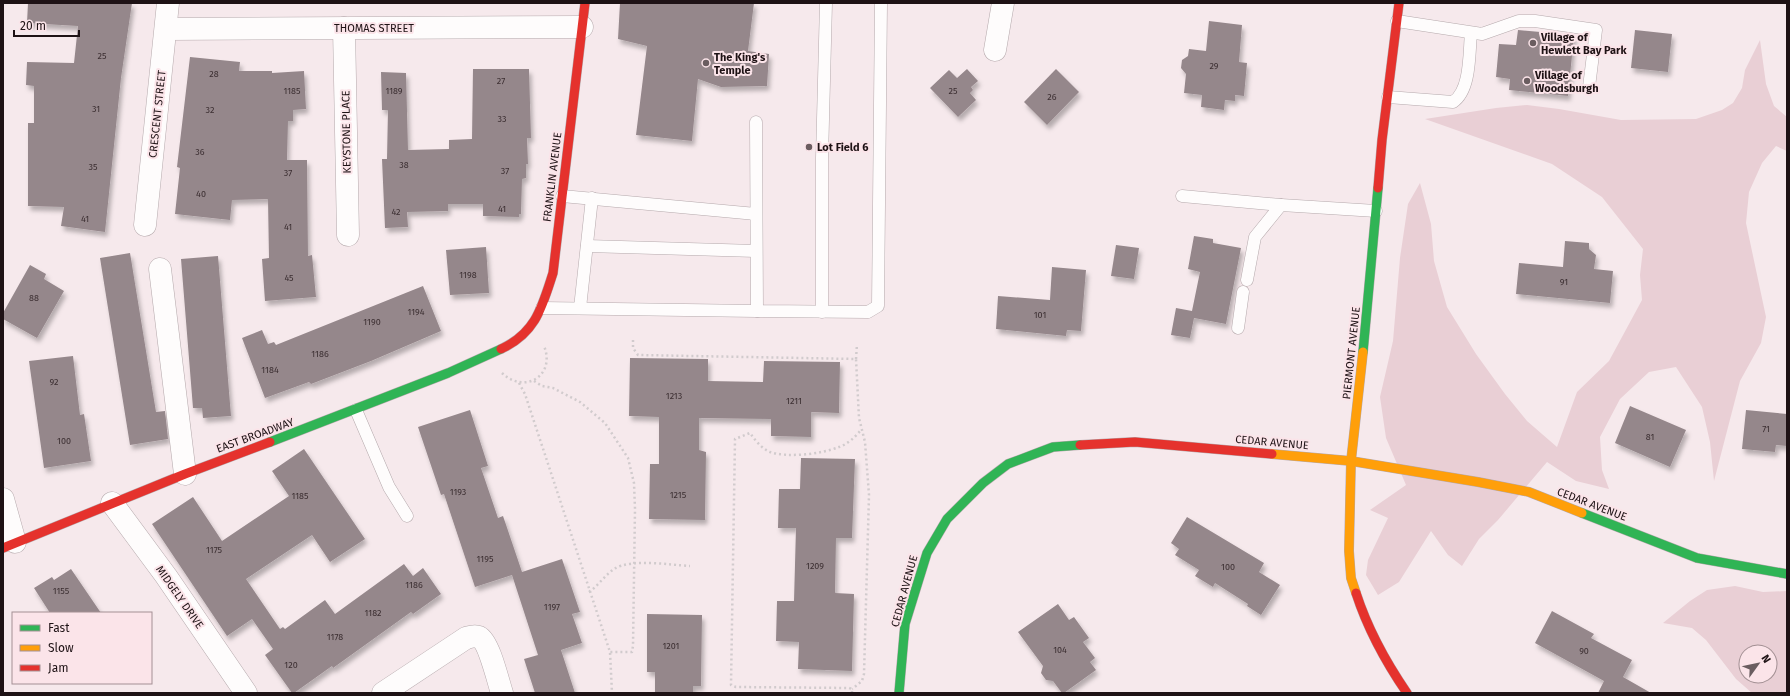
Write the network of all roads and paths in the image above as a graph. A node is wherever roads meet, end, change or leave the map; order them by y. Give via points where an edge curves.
1 (168, 3) edge
2 (585, 3) edge
3 (826, 3) edge
4 (881, 3) edge
5 (1003, 3) edge
6 (1400, 3) edge
7 (1397, 21) junction
8 (166, 28) junction
9 (344, 28) junction
10 (582, 28) junction
11 (1471, 33) junction
12 (995, 50) dead end
13 (1589, 87) dead end
14 (1388, 97) junction
15 (756, 122) dead end
16 (562, 196) junction
17 (1182, 196) dead end
18 (592, 198) junction
19 (1281, 205) junction
20 (1376, 211) junction
21 (756, 214) junction
22 (145, 225) dead end
23 (348, 235) dead end
24 (587, 246) junction
25 (756, 251) junction
26 (160, 269) dead end
27 (1247, 280) dead end
28 (1243, 292) dead end
29 (542, 308) junction
30 (580, 308) junction
31 (756, 311) junction
32 (822, 312) junction
33 (1238, 328) dead end
34 (633, 340) dead end
35 (514, 343) joint
36 (543, 344) dead end
37 (857, 344) dead end
38 (856, 359) junction
39 (500, 371) dead end
40 (534, 381) junction
41 (519, 383) junction
42 (356, 410) junction
43 (861, 430) junction
44 (1351, 461) junction
45 (185, 474) junction
46 (3, 499) edge
47 (112, 503) junction
48 (407, 516) dead end
49 (9, 545) edge
50 (634, 563) junction
51 (690, 566) dead end
52 (1787, 574) edge
53 (589, 592) junction
54 (610, 652) junction
55 (852, 689) junction
56 (246, 693) edge
57 (383, 693) edge
58 (502, 693) edge
59 (612, 693) edge
60 (852, 693) edge
61 (899, 693) edge
62 (1407, 693) edge

1 - 8 street, CRESCENT STREET
2 - 10 street, FRANKLIN AVENUE
3 - 32 lane
4 - 32 lane via 878,306 868,312
5 - 12 street
6 - 7 street, PIERMONT AVENUE
7 - 11 lane
7 - 14 street, PIERMONT AVENUE
8 - 9 street, THOMAS STREET
8 - 22 street, CRESCENT STREET
9 - 10 street, THOMAS STREET
9 - 23 street, KEYSTONE PLACE
10 - 16 street, FRANKLIN AVENUE
11 - 13 lane via 1482,34 1519,21 1596,30
11 - 14 lane via 1467,73 1462,94 1457,100 1452,102
14 - 20 street, PIERMONT AVENUE
15 - 21 lane
16 - 18 lane
16 - 29 street, FRANKLIN AVENUE via 553,273
17 - 19 lane
18 - 21 lane
18 - 24 lane
19 - 20 lane
19 - 27 lane via 1255,237
20 - 44 street, PIERMONT AVENUE
21 - 25 lane
24 - 25 lane
24 - 30 lane
25 - 31 lane
26 - 45 street
28 - 33 lane
29 - 30 lane
29 - 35 street, FRANKLIN AVENUE via 531,327
30 - 31 lane
31 - 32 lane
34 - 38 path via 633,348 638,355
35 - 42 street, EAST BROADWAY
36 - 40 path via 546,350 546,365
37 - 38 path
38 - 43 path
39 - 41 path
40 - 41 path
40 - 50 path via 564,393 593,412 604,423 628,458 634,483
41 - 53 path via 525,394 576,546
42 - 45 street, EAST BROADWAY
42 - 48 lane via 389,487
43 - 55 path via 865,442 869,495 864,674 862,681
43 - 55 path via 840,447 825,452 797,455 770,452 756,442 750,433 735,439 731,685
44 - 52 street, CEDAR AVENUE via 1529,492 1697,558
44 - 61 street, CEDAR AVENUE via 1135,442 1053,447 1008,464 983,482 947,518 927,553 905,624
44 - 62 street, PIERMONT AVENUE via 1351,578 1365,621 1387,664
45 - 47 street, EAST BROADWAY
46 - 49 street
47 - 49 street, EAST BROADWAY
47 - 56 street, MIDGELY DRIVE via 166,576
50 - 51 path
50 - 53 path via 615,569
50 - 54 path via 632,652
53 - 54 path
54 - 59 path
55 - 60 path
57 - 58 street via 466,638 473,636 480,637 486,646

